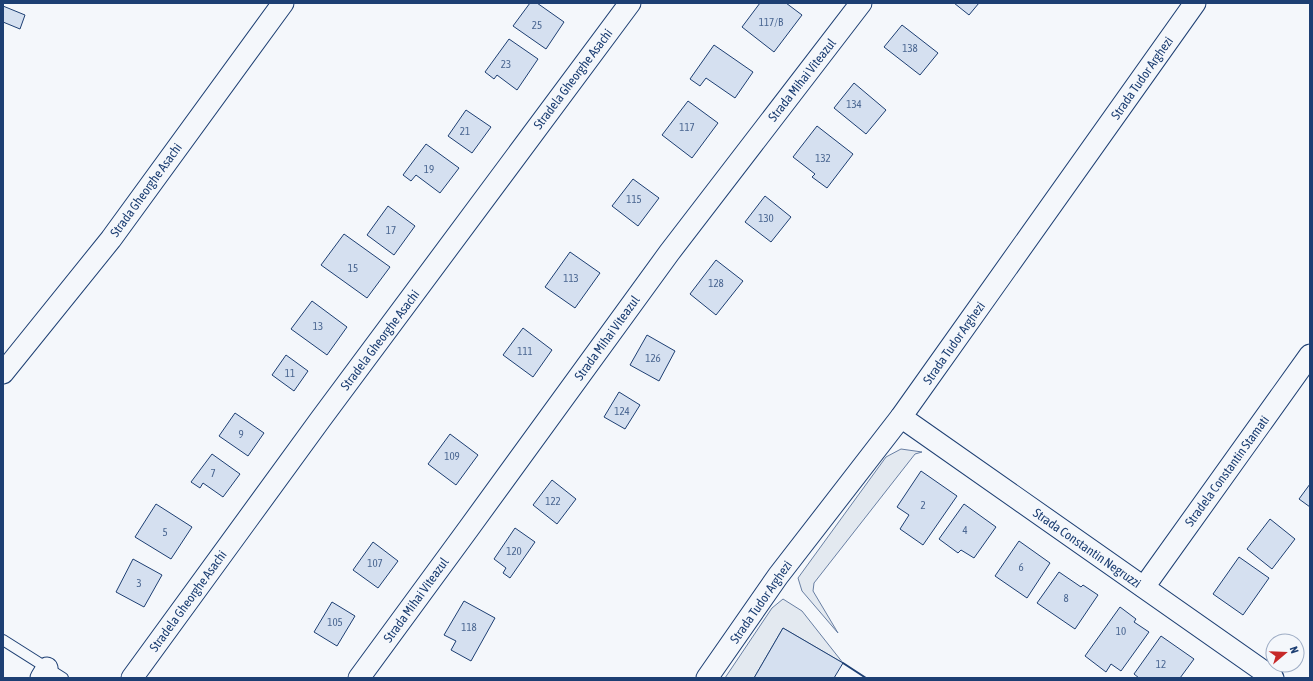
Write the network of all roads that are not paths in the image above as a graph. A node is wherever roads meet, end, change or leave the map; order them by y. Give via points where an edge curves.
1 (283, 3) edge
2 (630, 3) edge
3 (861, 3) edge
4 (1195, 3) edge
5 (1310, 355) edge
6 (3, 373) edge
7 (901, 417) junction
8 (1144, 587) junction
9 (3, 640) edge
10 (51, 675) edge
11 (132, 678) edge
12 (358, 678) edge
13 (707, 678) edge
14 (1274, 678) edge

1 - 6 street, Strada Gheorghe Asachi via 111,239
2 - 11 street, Stradela Gheorghe Asachi
3 - 12 street, Strada Mihai Viteazul via 669,253
4 - 7 street, Strada Tudor Arghezi
5 - 8 street, Stradela Constantin Stamati
7 - 8 street, Strada Constantin Negruzzi
7 - 13 street, Strada Tudor Arghezi via 778,576
8 - 14 street, Strada Constantin Negruzzi
9 - 10 lane

